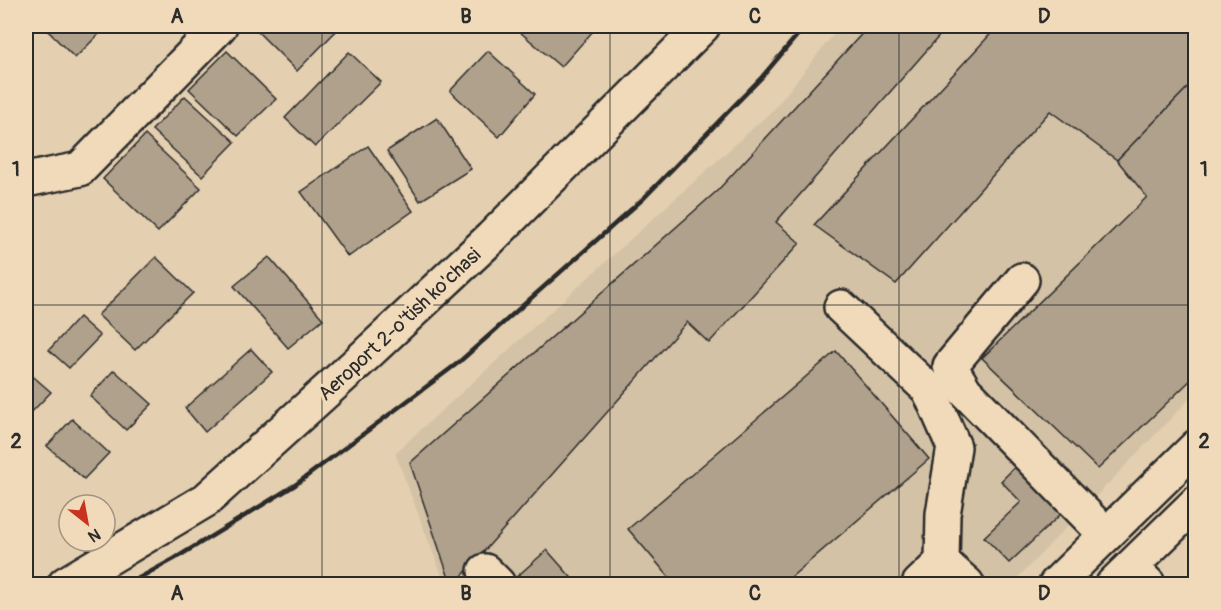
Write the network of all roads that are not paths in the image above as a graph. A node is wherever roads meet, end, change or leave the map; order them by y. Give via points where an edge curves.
1 (220, 26) edge
2 (703, 26) edge
3 (26, 180) edge
4 (1022, 280) dead end
5 (841, 307) dead end
6 (1196, 447) edge
7 (1196, 503) edge
8 (1106, 535) junction
9 (942, 562) junction
10 (1130, 579) edge
11 (65, 585) edge
12 (919, 585) edge
13 (967, 585) edge
14 (1056, 585) edge

1 - 3 street via 80,169
2 - 11 street, Aeroport 2-o'tish ko'chasi via 491,238 206,500
4 - 8 street via 950,366 965,391
5 - 9 street via 929,390 954,447 943,514
6 - 8 street
7 - 10 street
8 - 14 street
9 - 12 street
9 - 13 street

